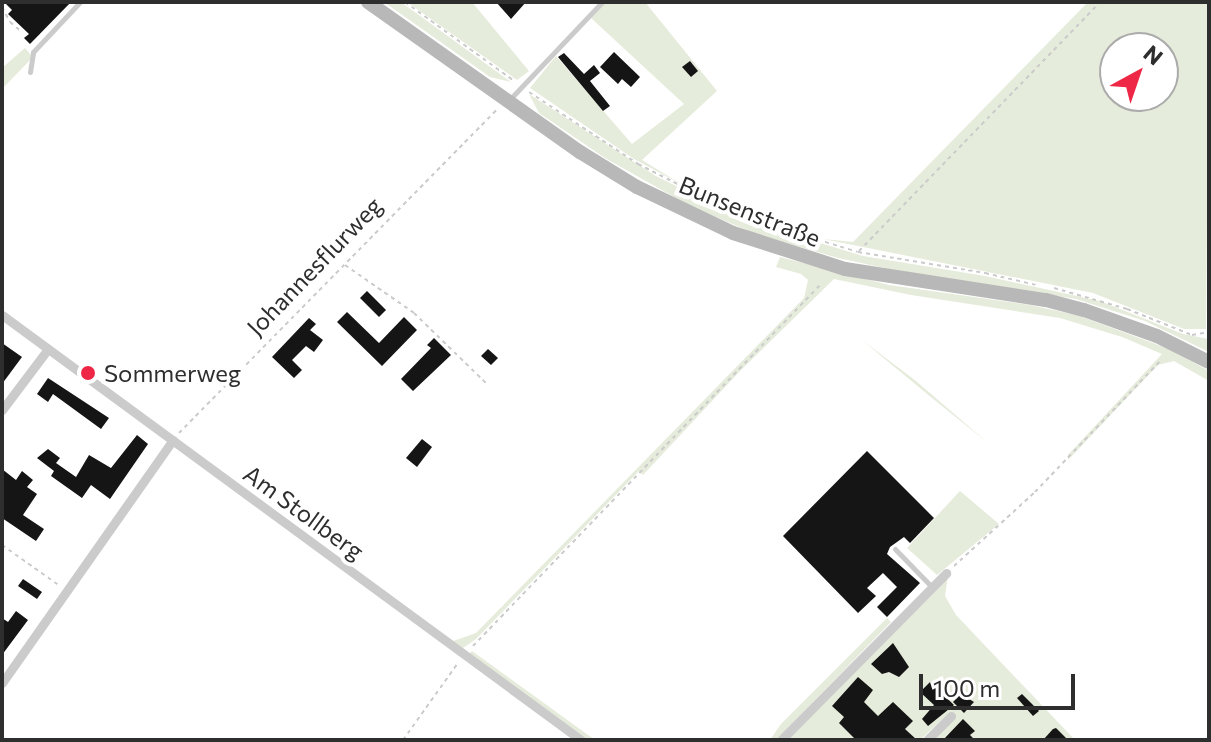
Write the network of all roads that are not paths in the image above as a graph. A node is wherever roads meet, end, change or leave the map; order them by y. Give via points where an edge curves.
1 (80, 2) edge
2 (368, 2) edge
3 (602, 2) edge
4 (30, 72) dead end
5 (504, 104) junction
6 (2, 315) edge
7 (48, 349) junction
8 (1209, 362) edge
9 (2, 410) edge
10 (173, 440) junction
11 (895, 549) dead end
12 (946, 573) road end
13 (931, 586) junction
14 (2, 683) edge
15 (951, 716) dead end
16 (581, 740) edge
17 (781, 740) edge
18 (927, 740) edge

1 - 4 lane via 33,52
2 - 5 main road, Bunsenstraße
3 - 5 lane
5 - 8 main road, Bunsenstraße via 637,187 762,245 900,280 1046,300 1157,336
6 - 7 street, Am Stollberg
7 - 9 street
7 - 10 street, Am Stollberg
10 - 14 street
10 - 16 street, Am Stollberg
11 - 13 lane
12 - 13 street
13 - 17 street
15 - 18 street

